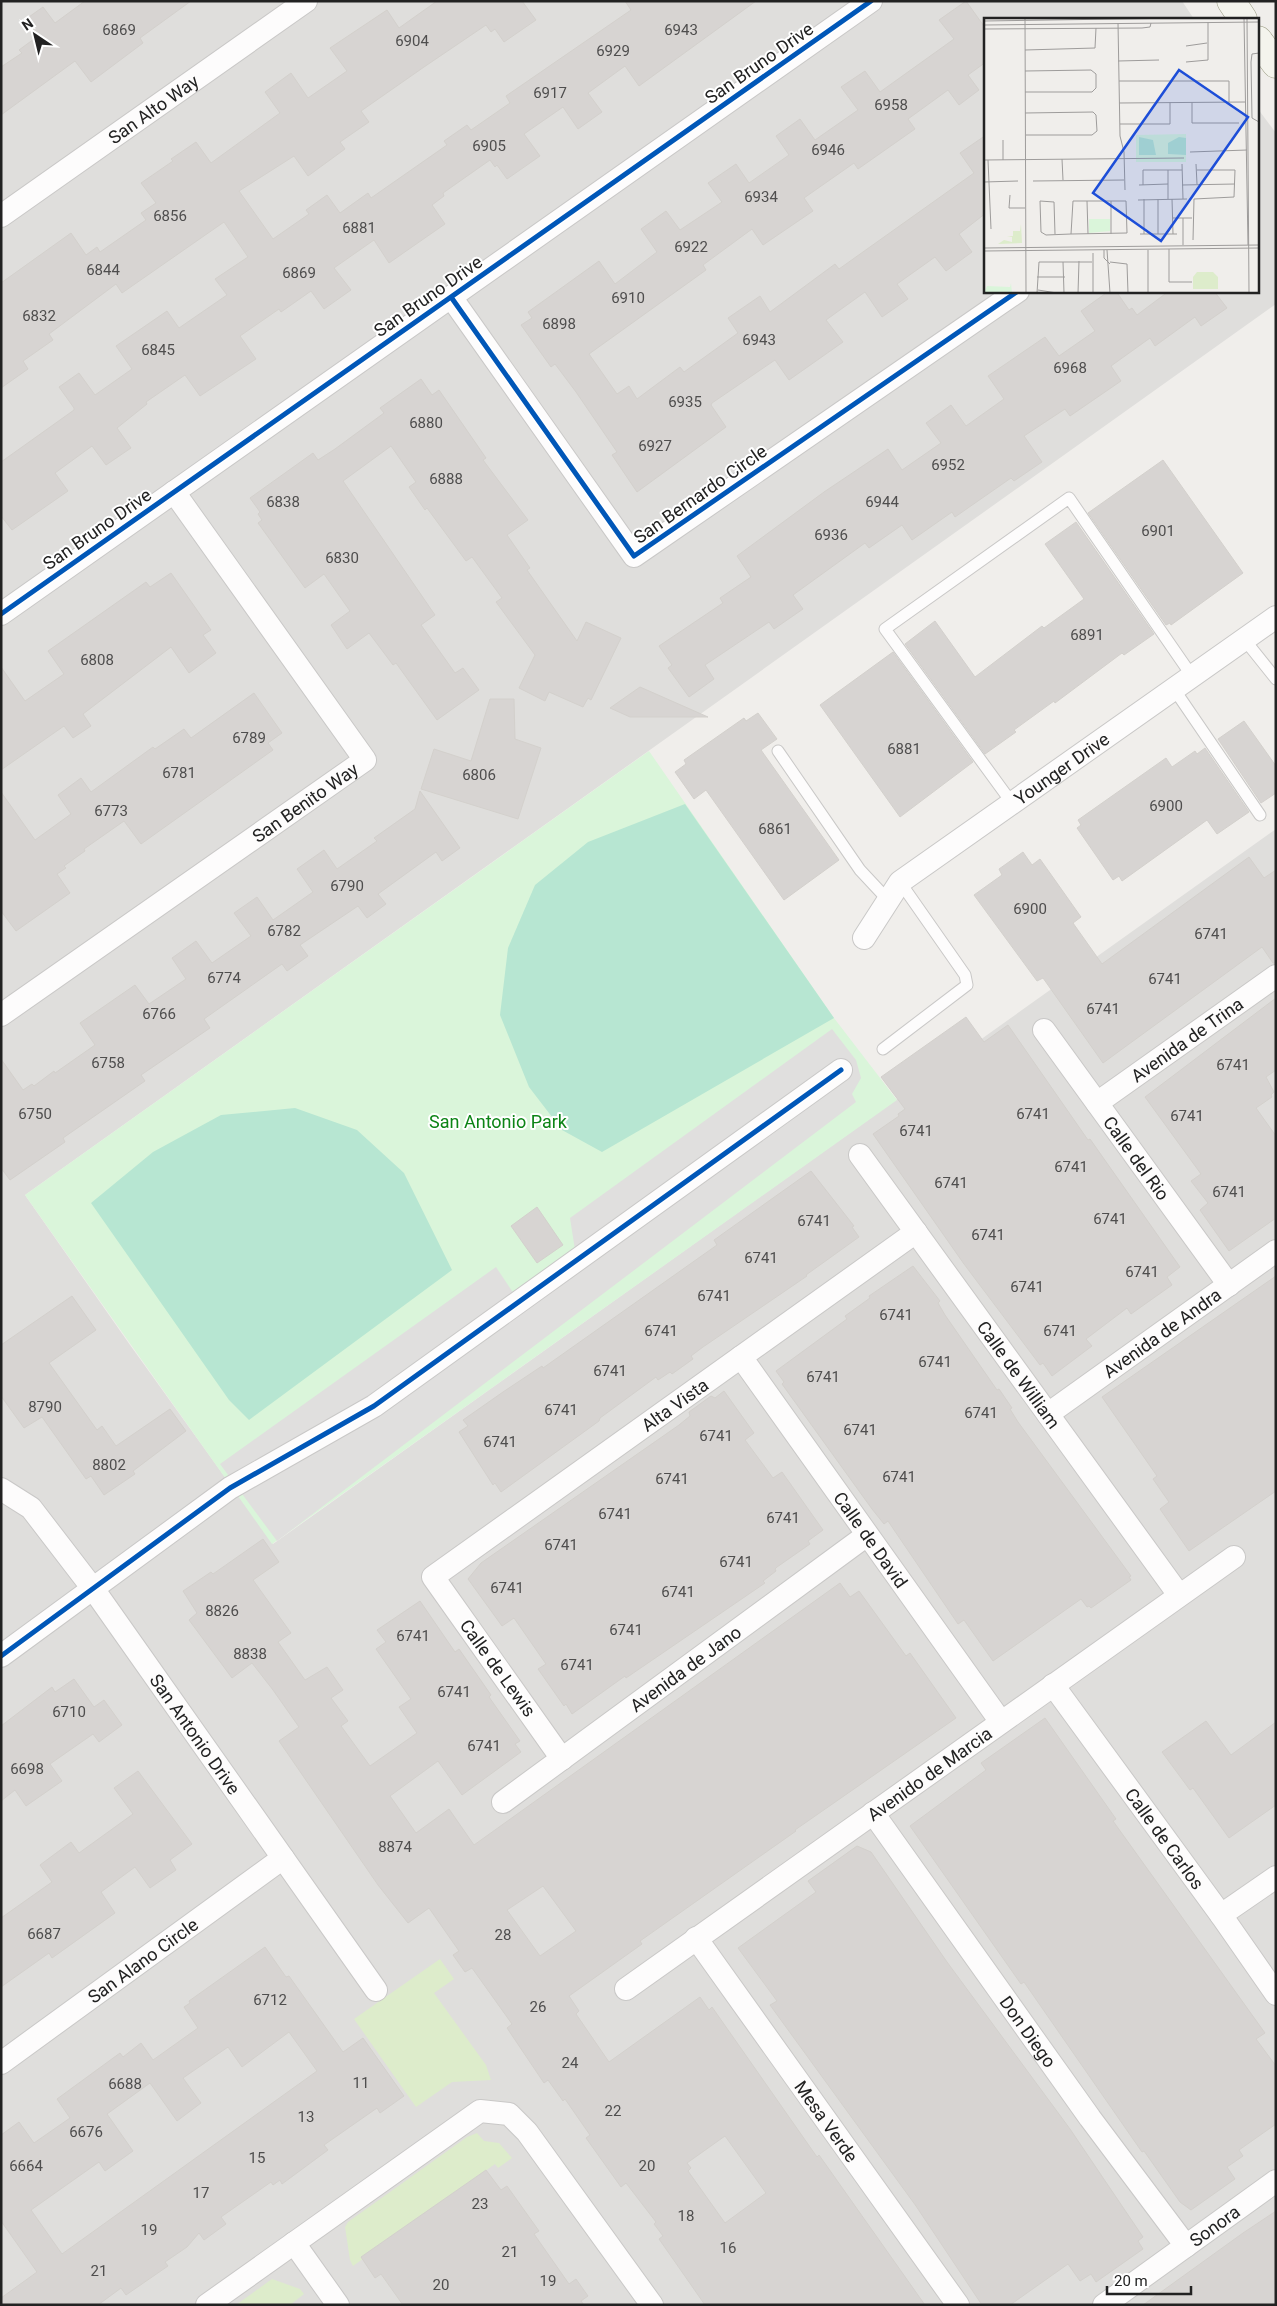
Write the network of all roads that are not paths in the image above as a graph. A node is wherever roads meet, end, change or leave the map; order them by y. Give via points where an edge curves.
1 (306, 1) edge
2 (871, 1) edge
3 (1231, 1) edge
4 (1242, 18) edge
5 (1260, 43) edge
6 (1276, 64) edge
7 (1, 216) edge
8 (1017, 292) edge
9 (451, 297) junction
10 (174, 492) junction
11 (1, 614) edge
12 (1276, 617) edge
13 (1244, 639) junction
14 (1192, 676) junction
15 (1276, 679) edge
16 (1174, 689) junction
17 (778, 750) dead end
18 (1012, 804) junction
19 (1260, 815) dead end
20 (894, 891) junction
21 (864, 938) dead end
22 (1276, 976) edge
23 (1, 1015) edge
24 (1044, 1030) dead end
25 (883, 1049) dead end
26 (841, 1070) dead end
27 (1097, 1103) junction
28 (860, 1155) dead end
29 (916, 1232) junction
30 (1276, 1251) edge
31 (1228, 1285) junction
32 (741, 1357) junction
33 (1048, 1414) junction
34 (1, 1489) edge
35 (867, 1535) junction
36 (1234, 1557) dead end
37 (433, 1577) joint
38 (94, 1590) junction
39 (1179, 1595) junction
40 (1, 1656) edge
41 (1053, 1685) junction
42 (1000, 1722) junction
43 (562, 1758) junction
44 (503, 1802) dead end
45 (873, 1813) junction
46 (283, 1858) junction
47 (1276, 1877) edge
48 (1221, 1915) junction
49 (696, 1938) junction
50 (626, 1989) dead end
51 (376, 1990) dead end
52 (1276, 1994) edge
53 (1, 2063) edge
54 (1276, 2181) edge
55 (294, 2242) junction
56 (1186, 2246) junction
57 (207, 2305) edge
58 (338, 2305) edge
59 (652, 2305) edge
60 (958, 2305) edge
61 (1104, 2305) edge

1 - 7 street, San Alto Way
2 - 9 street, San Bruno Drive
3 - 4 main road
5 - 6 main road
8 - 9 street, San Bernardo Circle via 634,556
9 - 10 street, San Bruno Drive
10 - 11 street, San Bruno Drive
10 - 23 street, San Benito Way via 365,760
12 - 13 street, Younger Drive
13 - 14 street, Younger Drive
13 - 15 lane
14 - 16 street, Younger Drive
14 - 18 lane via 1069,498 886,629
16 - 18 street, Younger Drive
16 - 19 lane
17 - 20 lane via 860,870
18 - 20 street, Younger Drive
20 - 21 street, Younger Drive
20 - 25 lane via 965,975 967,985
22 - 27 street, Avenida de Trina
24 - 27 street, Calle del Rio
26 - 38 street via 374,1406 230,1488
27 - 31 street, Calle del Rio
28 - 29 street, Calle de William
29 - 32 street, Alta Vista
29 - 33 street, Calle de William
30 - 31 street, Avenida de Andra
31 - 33 street, Avenida de Andra
32 - 35 street, Calle de David
32 - 37 street, Alta Vista
33 - 39 street, Calle de William
34 - 38 street, San Antonio Drive via 31,1508
35 - 42 street, Calle de David
35 - 43 street, Avenida de Jano
36 - 39 street, Avenido de Marcia
37 - 43 street, Calle de Lewis
38 - 40 street
38 - 46 street, San Antonio Drive
39 - 41 street, Avenido de Marcia
41 - 42 street, Avenido de Marcia
41 - 48 street, Calle de Carlos
42 - 45 street, Avenido de Marcia
43 - 44 street, Avenida de Jano
45 - 49 street, Avenido de Marcia
45 - 56 street, Don Diego via 1090,2118
46 - 51 street, San Antonio Drive
46 - 53 street, San Alano Circle
47 - 48 street
48 - 52 street, Calle de Carlos
49 - 50 street, Avenido de Marcia
49 - 60 street, Mesa Verde
54 - 56 street, Sonora
55 - 57 street
55 - 58 street
55 - 59 street via 480,2111 509,2114 527,2132
56 - 61 street, Sonora

